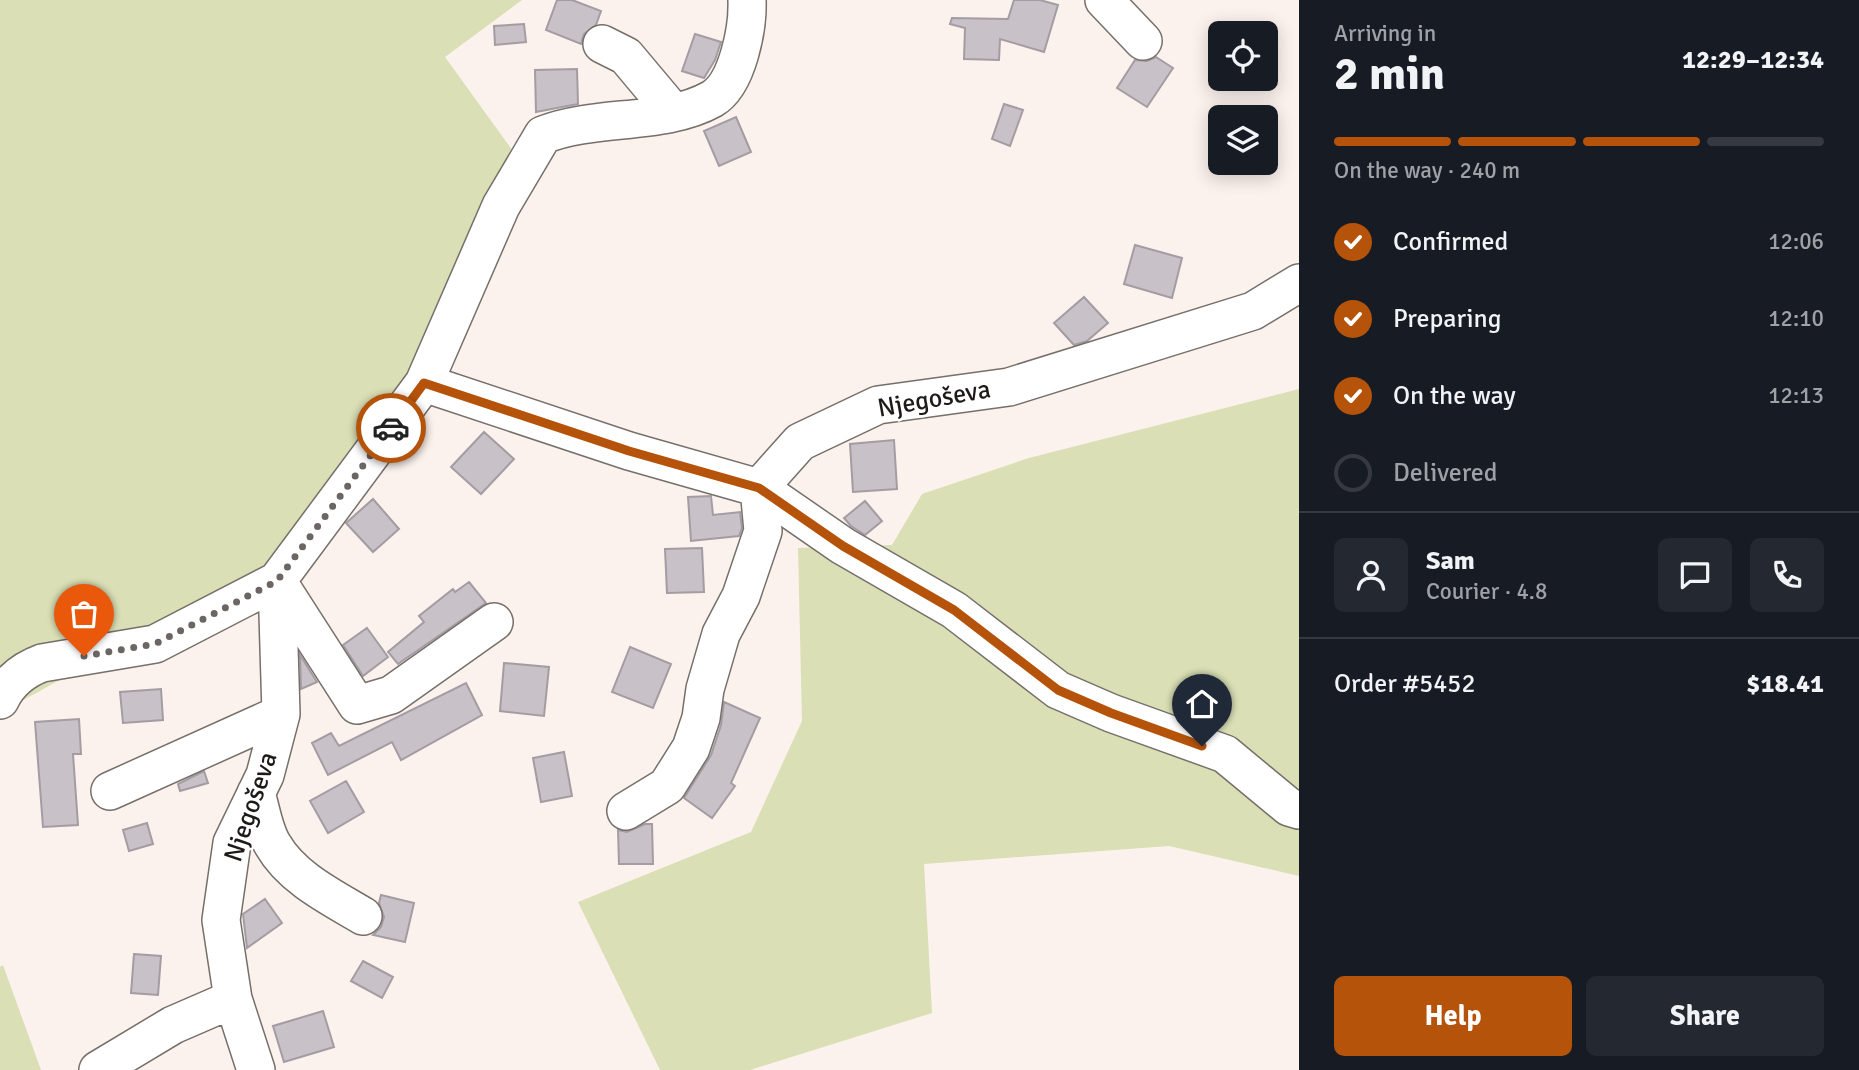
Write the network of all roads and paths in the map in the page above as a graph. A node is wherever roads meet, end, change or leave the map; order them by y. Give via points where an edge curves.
1 (747, 0) edge
2 (1104, 0) edge
3 (1143, 41) dead end
4 (601, 44) dead end
5 (673, 111) junction
6 (1299, 283) edge
7 (424, 383) junction
8 (759, 488) junction
9 (277, 581) junction
10 (494, 622) dead end
11 (0, 700) edge
12 (281, 714) junction
13 (110, 790) dead end
14 (256, 793) junction
15 (1299, 810) edge
16 (626, 811) dead end
17 (363, 916) dead end
18 (233, 999) junction
19 (98, 1070) edge
20 (256, 1070) edge

1 - 5 street via 748,20 736,67 714,98
2 - 3 street
4 - 5 street via 626,56
5 - 7 street via 591,122 543,135 501,206
6 - 8 street, Njegoševa via 1253,311 1009,387 878,405 800,442
7 - 8 street via 629,451
7 - 9 street
8 - 15 street via 843,546 954,610 1058,690 1225,754 1289,807
8 - 16 street via 764,531 741,596 721,634 691,748 667,786
9 - 10 street via 357,705 391,695
9 - 11 street via 155,644 26,669
9 - 12 street, Njegoševa
12 - 13 street
12 - 14 street, Njegoševa
14 - 17 street via 272,844 288,866
14 - 18 street, Njegoševa via 232,843 221,920
18 - 19 street via 173,1025
18 - 20 street, Njegoševa

